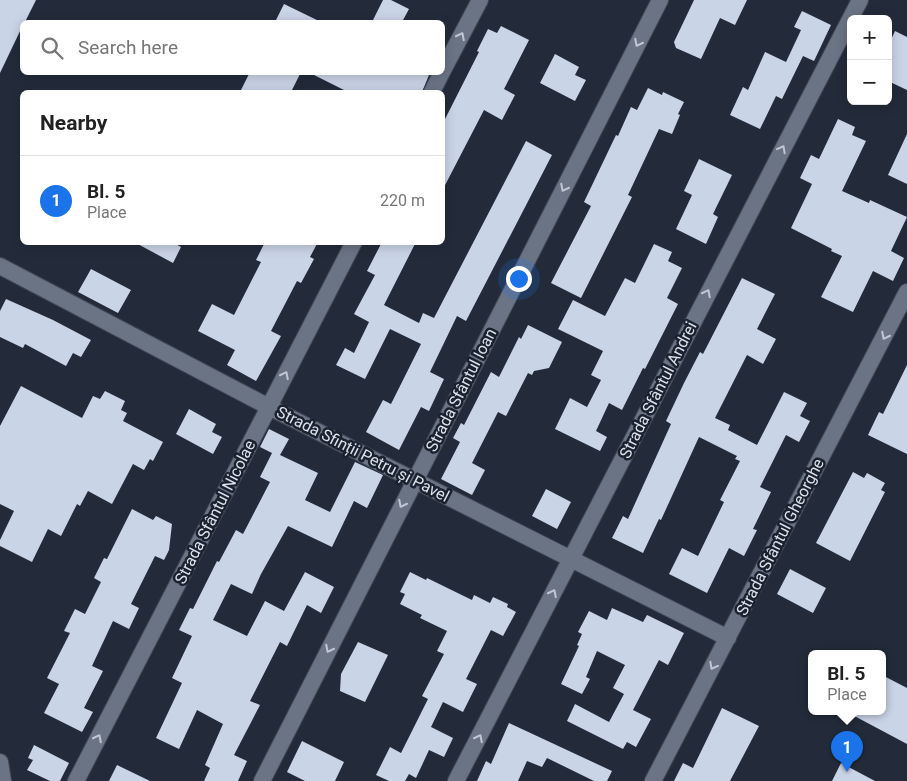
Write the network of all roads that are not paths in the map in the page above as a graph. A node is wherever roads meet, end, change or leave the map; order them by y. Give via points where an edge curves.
1 (480, 0) edge
2 (660, 0) edge
3 (860, 0) edge
4 (445, 66) edge
5 (440, 75) edge
6 (433, 90) edge
7 (352, 245) edge
8 (0, 266) edge
9 (907, 292) edge
10 (269, 407) junction
11 (414, 481) junction
12 (571, 559) junction
13 (728, 638) junction
14 (0, 762) edge
15 (2, 781) edge
16 (76, 781) edge
17 (262, 781) edge
18 (456, 781) edge
19 (653, 781) edge

4 -> 1 street
2 -> 11 street, Strada Sfântul Ioan
12 -> 3 street, Strada Sfântul Andrei
5 - 6 street
10 -> 7 street, Strada Sfântul Nicolae
8 - 10 street, Strada Sfinții Petru și Pavel
9 -> 13 street, Strada Sfântul Gheorghe
10 - 11 street, Strada Sfinții Petru și Pavel
16 -> 10 street, Strada Sfântul Nicolae
11 - 12 street, Strada Sfinții Petru și Pavel
11 -> 17 street, Strada Sfântul Ioan
12 - 13 street, Strada Sfinții Petru și Pavel
18 -> 12 street, Strada Sfântul Andrei
13 -> 19 street, Strada Sfântul Gheorghe
14 - 15 street

